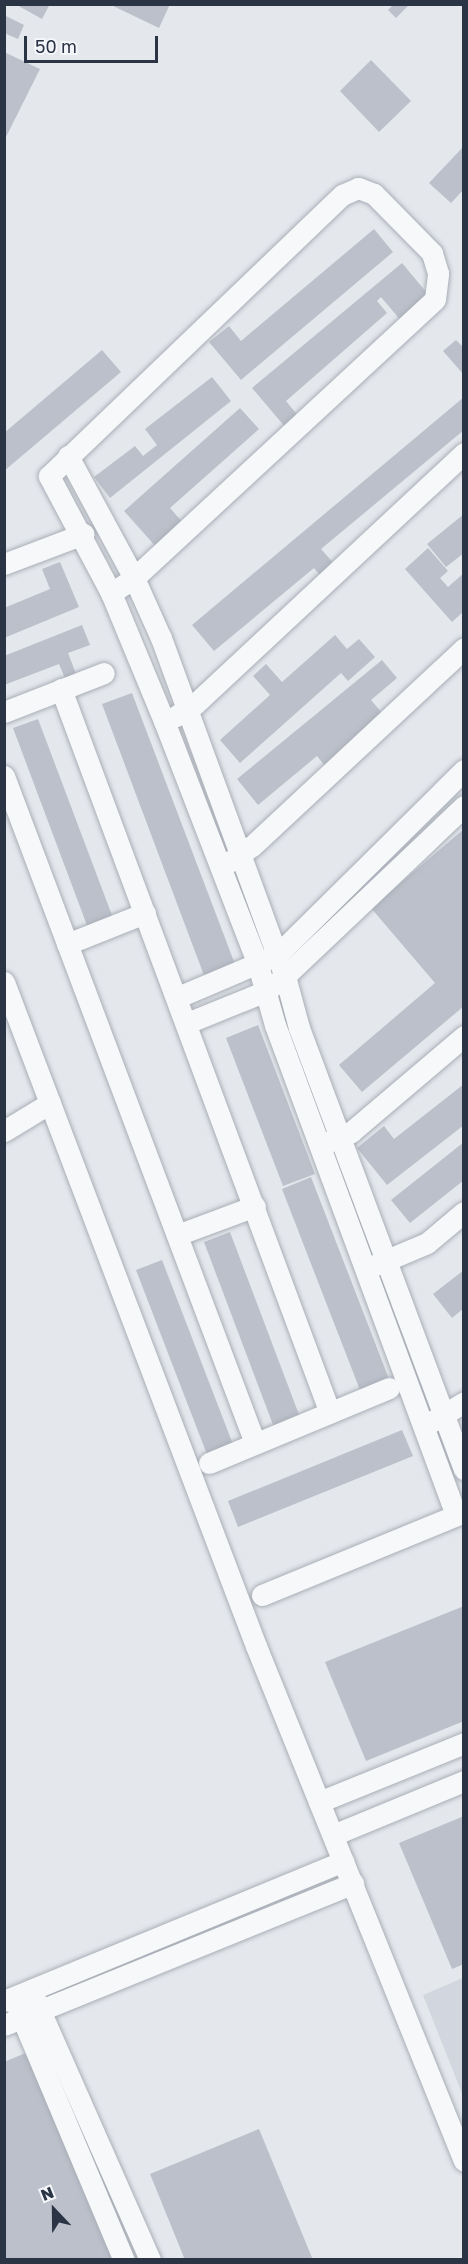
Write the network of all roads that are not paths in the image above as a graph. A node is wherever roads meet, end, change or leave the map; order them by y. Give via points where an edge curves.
1 (464, 453) edge
2 (68, 456) junction
3 (83, 534) junction
4 (4, 564) edge
5 (134, 578) junction
6 (111, 593) junction
7 (161, 638) junction
8 (464, 648) edge
9 (136, 649) junction
10 (104, 673) dead end
11 (61, 689) junction
12 (187, 710) junction
13 (4, 712) edge
14 (164, 721) junction
15 (464, 770) edge
16 (4, 776) edge
17 (464, 806) edge
18 (240, 856) junction
19 (218, 868) junction
20 (145, 913) junction
21 (67, 944) junction
22 (277, 955) junction
23 (258, 965) junction
24 (285, 976) junction
25 (4, 982) edge
26 (266, 990) junction
27 (178, 997) junction
28 (187, 1023) junction
29 (464, 1036) edge
30 (50, 1103) junction
31 (4, 1131) edge
32 (340, 1137) junction
33 (319, 1146) junction
34 (255, 1206) junction
35 (464, 1212) edge
36 (177, 1235) junction
37 (388, 1261) junction
38 (364, 1269) junction
39 (389, 1388) dead end
40 (464, 1402) edge
41 (330, 1413) junction
42 (444, 1417) junction
43 (422, 1426) junction
44 (255, 1443) junction
45 (209, 1463) dead end
46 (464, 1469) edge
47 (460, 1514) edge
48 (262, 1595) dead end
49 (464, 1743) edge
50 (424, 1760) junction
51 (464, 1781) edge
52 (439, 1791) junction
53 (318, 1802) junction
54 (333, 1835) junction
55 (343, 1861) junction
56 (352, 1883) junction
57 (236, 1906) junction
58 (243, 1928) junction
59 (170, 1933) junction
60 (178, 1955) junction
61 (106, 1959) junction
62 (114, 1981) junction
63 (16, 1996) edge
64 (22, 2018) edge
65 (464, 2161) edge
66 (114, 2177) junction
67 (93, 2186) junction
68 (124, 2259) edge
69 (150, 2259) edge

1 - 12 street
2 - 3 street via 49,476
2 - 5 street
2 - 5 street via 342,195 358,188 374,194 432,253 438,273 435,299
3 - 4 street
3 - 6 street
5 - 6 street
5 - 7 street
6 - 9 street
7 - 9 street
7 - 12 street
8 - 18 street
9 - 14 street
10 - 11 street
11 - 13 street
11 - 20 street
12 - 14 street
12 - 18 street
14 - 19 street
15 - 22 street
16 - 21 street
17 - 24 street
18 - 19 street
18 - 22 street
19 - 23 street
20 - 21 street
20 - 27 street
21 - 36 street
22 - 23 street
22 - 24 street
23 - 26 street
23 - 27 street
24 - 26 street
24 - 32 street via 299,1028
25 - 30 street
26 - 28 street
26 - 33 street
27 - 28 street
28 - 34 street
29 - 32 street via 351,1132
30 - 31 street
30 - 53 street
32 - 33 street
32 - 37 street
33 - 38 street
34 - 36 street
34 - 41 street
35 - 37 street via 427,1243
36 - 44 street
37 - 38 street
37 - 42 street
38 - 43 street
39 - 41 street
40 - 42 street
41 - 44 street
42 - 43 street
42 - 46 street
43 - 47 street
44 - 45 street
47 - 48 street
49 - 50 street
50 - 52 street
50 - 53 street
51 - 52 street
52 - 54 street
53 - 54 street
54 - 55 street
55 - 56 street
55 - 57 street
56 - 58 street
56 - 65 street
57 - 58 street
57 - 59 street
58 - 60 street
59 - 60 street
59 - 61 street
60 - 62 street
61 - 62 street
61 - 63 street
62 - 64 street
63 - 64 street
64 - 66 street
64 - 67 street
66 - 67 street
66 - 69 street
67 - 68 street

